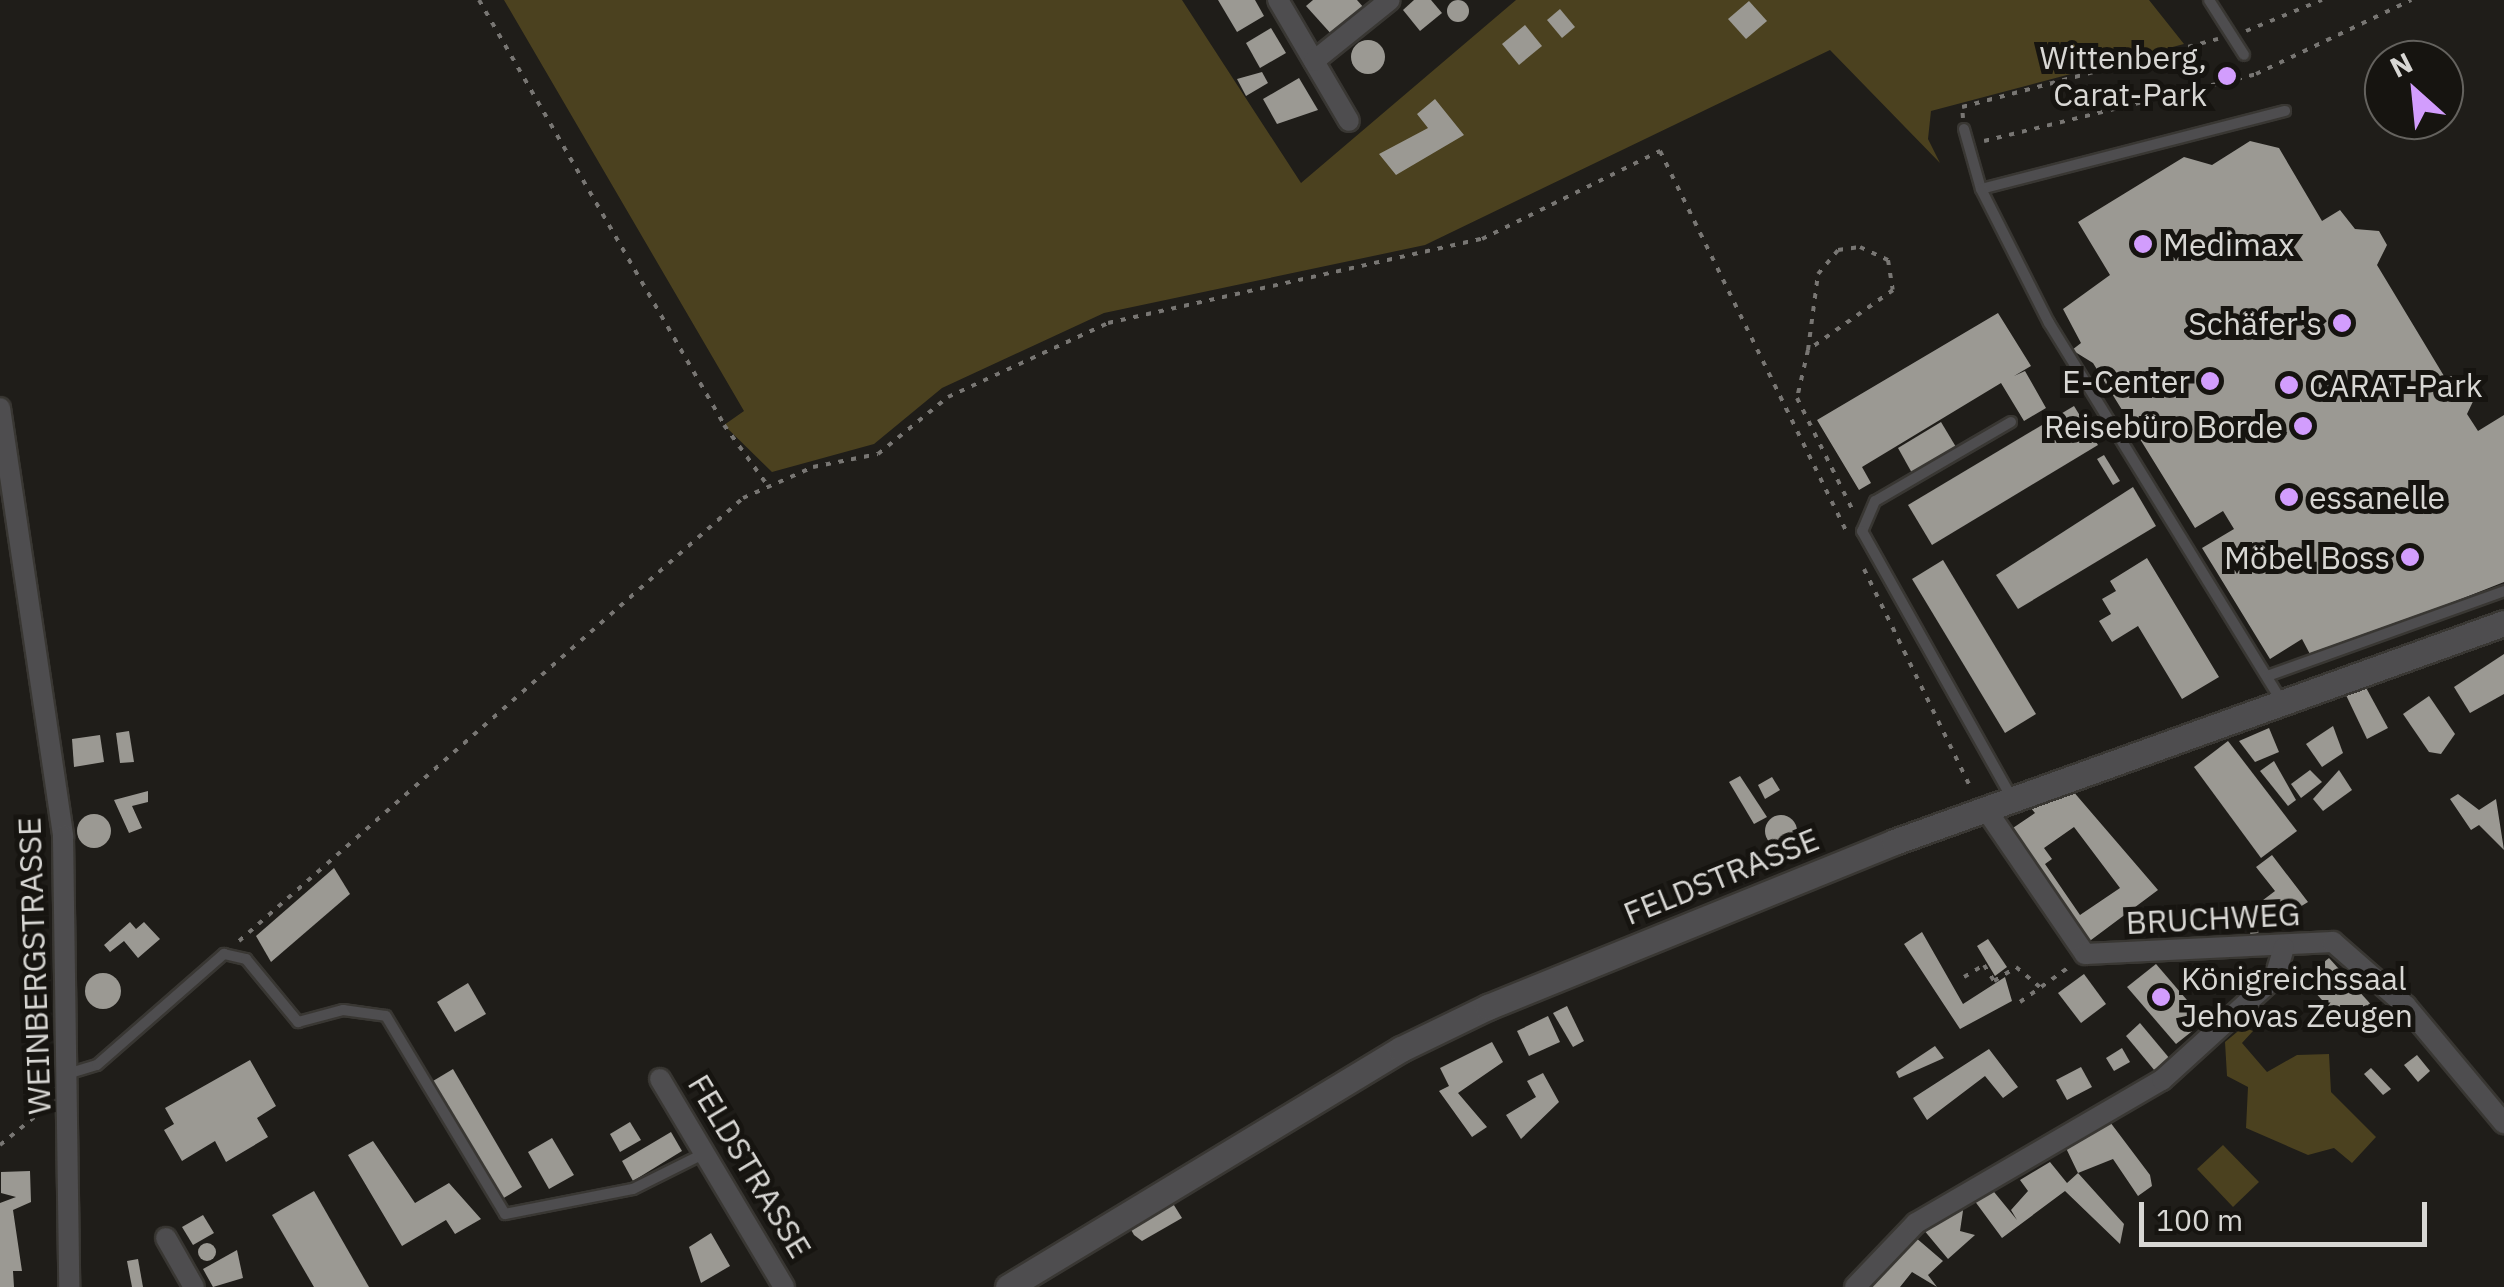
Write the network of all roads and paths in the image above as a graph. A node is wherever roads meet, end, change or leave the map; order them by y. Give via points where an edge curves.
1 (479, 0) edge
2 (1278, 0) edge
3 (1390, 0) edge
4 (2209, 0) edge
5 (2322, 0) edge
6 (2412, 0) edge
7 (2236, 35) junction
8 (2244, 54) dead end
9 (1314, 60) junction
10 (2285, 110) dead end
11 (1349, 121) dead end
12 (1964, 129) junction
13 (1981, 190) junction
14 (1808, 350) junction
15 (0, 408) edge
16 (2011, 422) dead end
17 (768, 486) junction
18 (1862, 530) junction
19 (1853, 545) dead end
20 (1862, 563) dead end
21 (2504, 591) edge
22 (2504, 623) edge
23 (2270, 675) junction
24 (2281, 700) junction
25 (2012, 798) junction
26 (1980, 802) junction
27 (2284, 947) junction
28 (224, 954) junction
29 (2094, 954) junction
30 (1964, 977) dead end
31 (2040, 987) junction
32 (2020, 1002) dead end
33 (67, 1074) junction
34 (660, 1079) dead end
35 (68, 1100) junction
36 (2504, 1122) edge
37 (0, 1145) edge
38 (706, 1153) junction
39 (166, 1238) dead end
40 (69, 1287) edge
41 (194, 1287) edge
42 (784, 1287) edge
43 (1008, 1287) edge
44 (1854, 1287) edge

1 - 17 path via 724,425
2 - 9 street
3 - 9 street
4 - 7 lane
5 - 7 path
6 - 12 path via 2345,38 2221,84 1990,146
7 - 8 lane
7 - 12 path via 1962,107
9 - 11 street
10 - 13 lane
12 - 13 lane
13 - 23 lane via 2049,323
14 - 14 path via 1894,290 1888,260 1860,247 1838,250 1818,274
14 - 18 path via 1798,398
15 - 33 street, WEINBERGSTRASSE via 63,836
16 - 18 lane via 1875,501
17 - 19 path via 878,454 948,397 1108,323 1482,240 1660,151
17 - 28 path via 743,498
18 - 25 lane
20 - 26 path
21 - 23 lane
22 - 24 street, FELDSTRASSE
23 - 24 lane
24 - 25 street, FELDSTRASSE
25 - 26 street, FELDSTRASSE
26 - 29 street, BRUCHWEG
26 - 43 street, FELDSTRASSE via 1420,1038
27 - 29 street, BRUCHWEG
27 - 36 street, BRUCHWEG via 2333,942 2351,953
27 - 44 street via 2275,977 2162,1080 1916,1223
28 - 33 lane via 96,1065
28 - 38 lane via 246,959 298,1022 343,1010 386,1016 505,1214 633,1189
29 - 31 path
30 - 31 path via 1984,965 1994,981 2016,967
31 - 32 path
33 - 35 street, WEINBERGSTRASSE
34 - 38 street, FELDSTRASSE
35 - 37 path
35 - 40 street, WEINBERGSTRASSE
38 - 42 street, FELDSTRASSE
39 - 41 street

